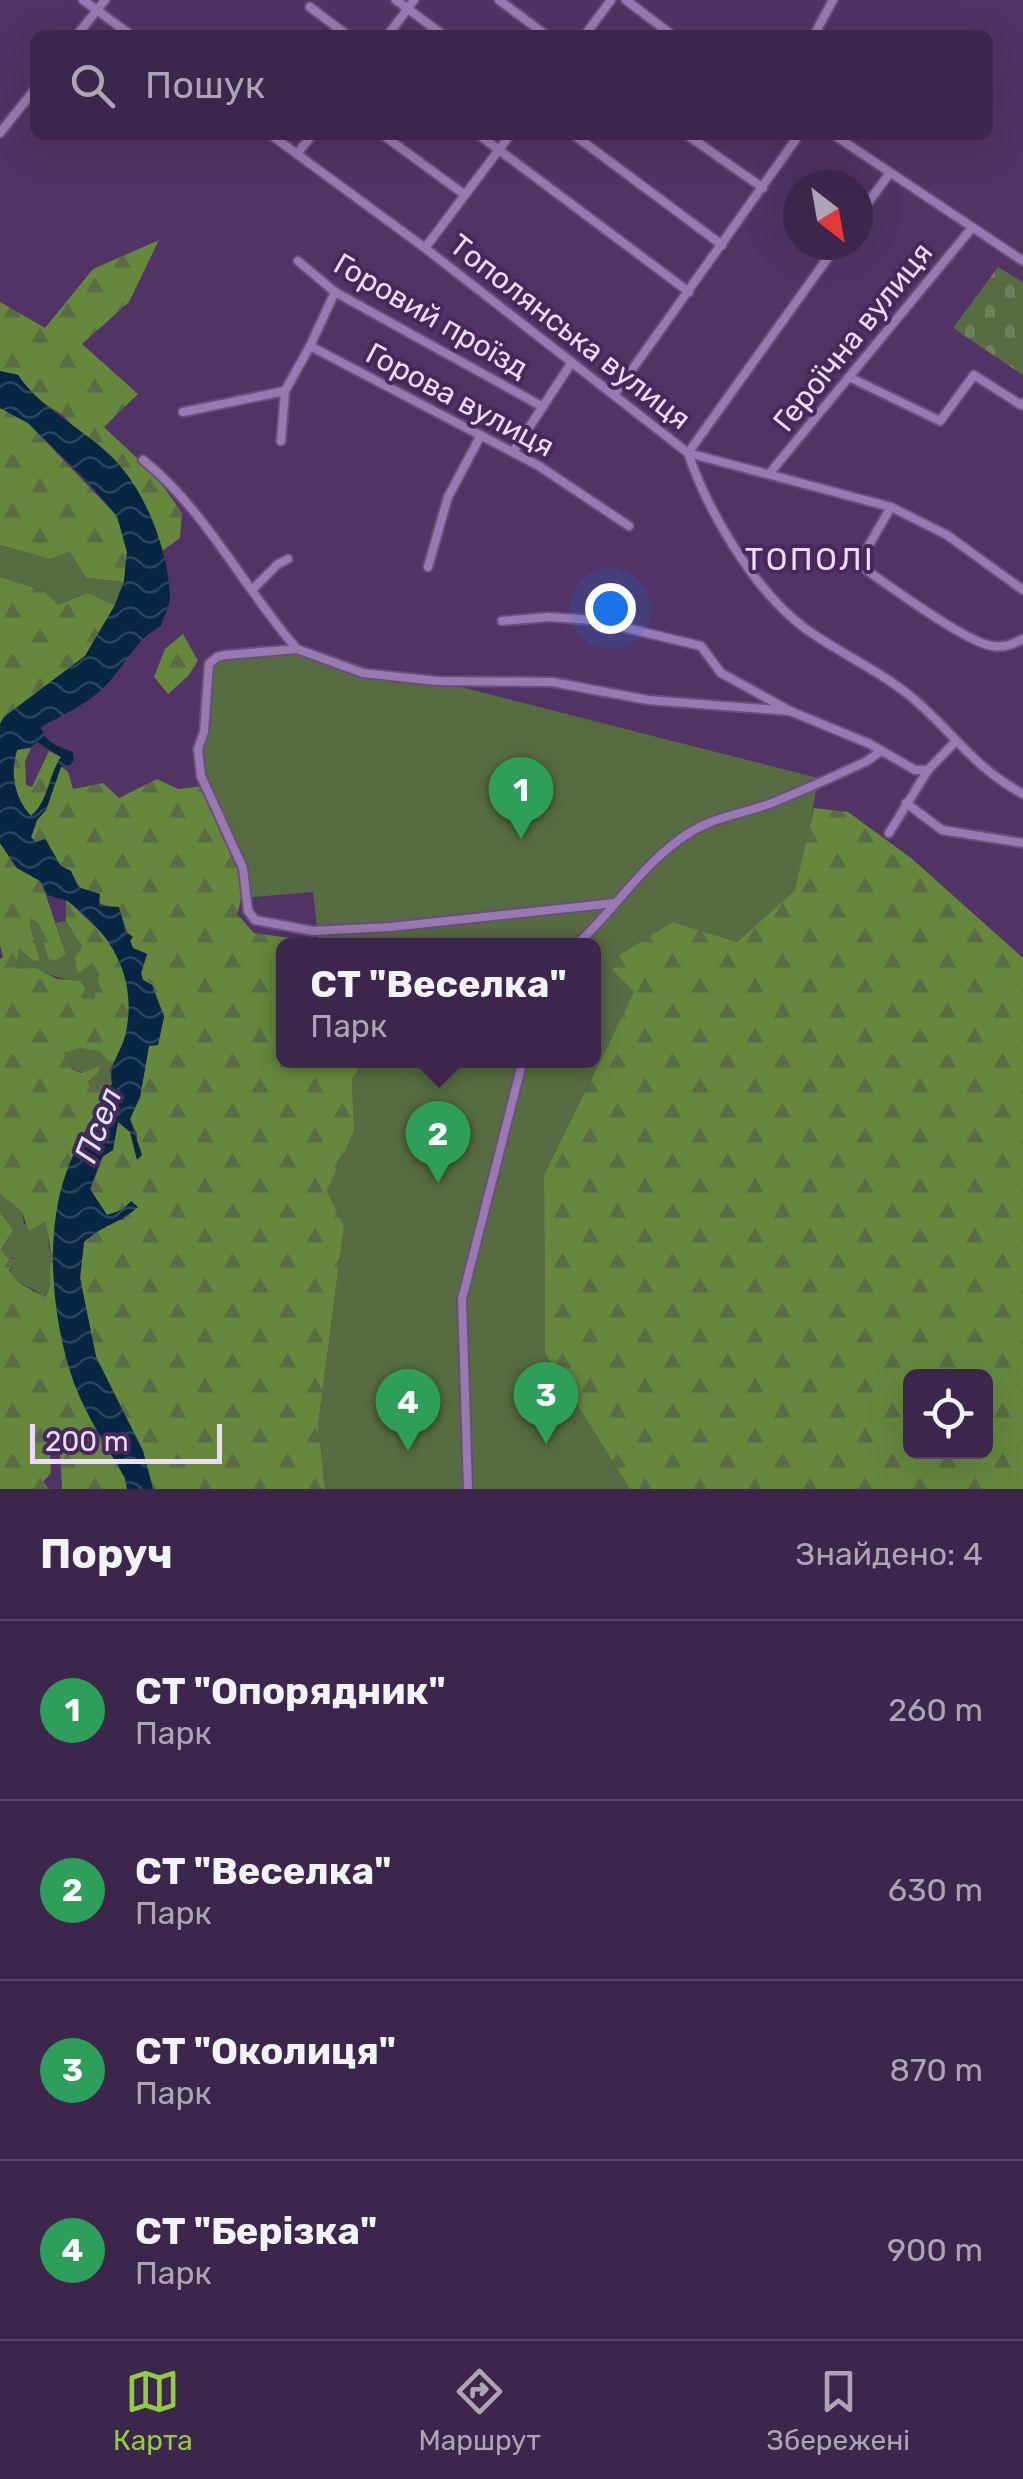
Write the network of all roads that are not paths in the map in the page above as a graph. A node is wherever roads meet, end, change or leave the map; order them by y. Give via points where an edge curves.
1 (84, 0) edge
2 (105, 0) edge
3 (396, 0) edge
4 (499, 0) edge
5 (612, 0) edge
6 (626, 0) edge
7 (833, 0) edge
8 (411, 4) edge
9 (310, 7) dead end
10 (97, 10) junction
11 (81, 30) edge
12 (125, 30) edge
13 (340, 30) edge
14 (392, 30) edge
15 (437, 30) edge
16 (539, 30) edge
17 (589, 30) edge
18 (665, 30) edge
19 (817, 30) edge
20 (30, 95) edge
21 (0, 133) edge
22 (278, 140) edge
23 (308, 140) edge
24 (390, 140) edge
25 (486, 140) edge
26 (506, 140) edge
27 (581, 140) edge
28 (695, 140) edge
29 (797, 140) edge
30 (841, 140) edge
31 (499, 150) junction
32 (297, 154) junction
33 (890, 173) junction
34 (763, 188) junction
35 (465, 195) junction
36 (873, 196) edge
37 (971, 229) junction
38 (722, 245) junction
39 (425, 248) junction
40 (826, 260) edge
41 (298, 261) dead end
42 (1023, 261) edge
43 (335, 292) junction
44 (689, 292) junction
45 (310, 346) junction
46 (572, 362) junction
47 (850, 377) junction
48 (285, 390) junction
49 (614, 395) junction
50 (1023, 403) edge
51 (542, 407) junction
52 (183, 412) dead end
53 (481, 434) junction
54 (280, 441) dead end
55 (512, 452) junction
56 (688, 453) junction
57 (143, 460) dead end
58 (770, 474) junction
59 (891, 507) junction
60 (629, 526) dead end
61 (288, 559) dead end
62 (428, 567) dead end
63 (252, 590) junction
64 (1023, 590) edge
65 (502, 621) dead end
66 (1023, 640) edge
67 (297, 649) junction
68 (790, 710) junction
69 (954, 742) junction
70 (881, 751) junction
71 (928, 770) junction
72 (1023, 794) edge
73 (906, 802) junction
74 (889, 834) dead end
75 (1023, 843) edge
76 (615, 903) junction
77 (584, 938) edge
78 (521, 1068) edge
79 (468, 1489) edge

1 - 10 street
2 - 10 street
3 - 8 street
4 - 16 street
5 - 17 street
6 - 18 street
7 - 19 street
8 - 14 street
8 - 15 street
9 - 13 street
10 - 11 street
10 - 12 street
20 - 21 street
22 - 32 street, Тополянська вулиця
23 - 32 street
24 - 35 street
25 - 31 street
26 - 31 street
27 - 38 street
28 - 34 street
29 - 34 street
30 - 33 street
31 - 35 street
31 - 44 street
32 - 39 street, Тополянська вулиця
33 - 36 street
33 - 37 street
34 - 38 street
35 - 39 street
37 - 42 street
37 - 47 street, Героїчна вулиця
38 - 44 street
39 - 46 street, Тополянська вулиця
40 - 56 street
41 - 43 street, Горовий проїзд
43 - 45 street
43 - 51 street, Горовий проїзд
44 - 49 street
45 - 48 street
45 - 53 street, Горова вулиця
46 - 49 street, Тополянська вулиця
46 - 51 street
47 - 50 street via 940,421 974,374
47 - 58 street, Героїчна вулиця
48 - 52 street
48 - 54 street
49 - 56 street, Тополянська вулиця
51 - 55 street
53 - 55 street, Горова вулиця
53 - 62 street via 448,498
55 - 60 street, Горова вулиця
56 - 58 street
56 - 69 street, Тополянська вулиця via 722,526 780,605 814,635 907,693
57 - 63 street
58 - 59 street
59 - 64 street via 946,535
59 - 66 street via 858,564 989,646
61 - 63 street
63 - 67 street
65 - 68 street via 593,620 702,646 721,672
67 - 68 street via 363,673 552,682 648,700
67 - 76 street via 217,657 206,670 201,776 242,868 252,917 313,931
68 - 70 street
69 - 71 street
69 - 72 street, Тополянська вулиця via 993,778
70 - 71 street
70 - 76 street via 786,797 691,832 644,869
71 - 73 street
73 - 74 street
73 - 75 street via 942,830
76 - 77 street
78 - 79 street via 462,1299

